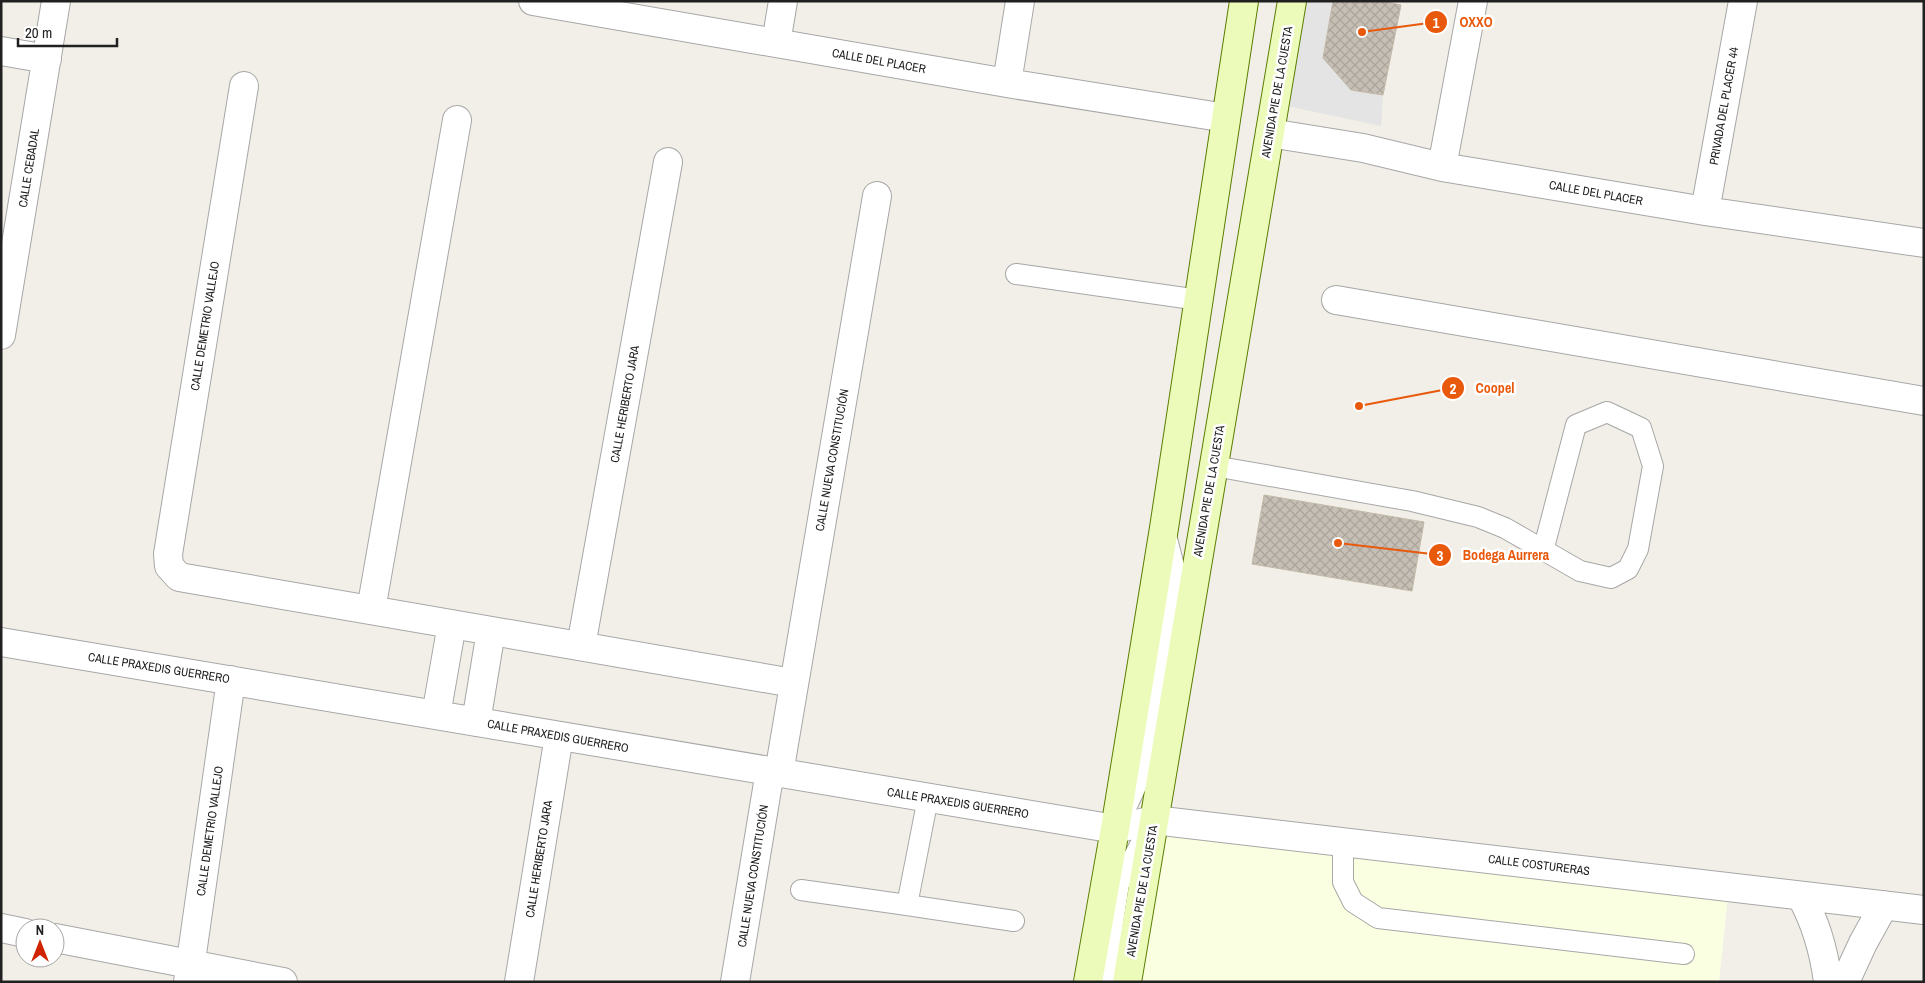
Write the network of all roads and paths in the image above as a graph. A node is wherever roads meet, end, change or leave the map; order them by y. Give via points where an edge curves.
1 (56, 1) edge
2 (533, 1) edge
3 (783, 1) edge
4 (1020, 1) edge
5 (1244, 1) edge
6 (1292, 1) edge
7 (1473, 1) edge
8 (1743, 1) edge
9 (776, 43) junction
10 (1, 51) edge
11 (47, 59) junction
12 (1007, 83) junction
13 (244, 86) dead end
14 (1226, 118) junction
15 (457, 120) dead end
16 (1270, 133) junction
17 (668, 162) dead end
18 (1442, 167) junction
19 (877, 196) dead end
20 (1705, 211) junction
21 (1924, 243) edge
22 (8, 250) edge
23 (1016, 274) dead end
24 (1198, 300) junction
25 (1336, 300) dead end
26 (1, 335) edge
27 (1924, 401) edge
28 (1214, 466) junction
29 (1543, 550) junction
30 (371, 610) junction
31 (452, 624) junction
32 (491, 631) junction
33 (1, 642) edge
34 (581, 646) junction
35 (231, 680) junction
36 (793, 683) junction
37 (436, 715) junction
38 (476, 722) junction
39 (558, 736) junction
40 (774, 772) junction
41 (928, 798) junction
42 (1154, 820) junction
43 (1116, 829) junction
44 (1342, 842) junction
45 (801, 890) dead end
46 (1801, 896) junction
47 (908, 905) junction
48 (1884, 905) junction
49 (1924, 910) edge
50 (1014, 921) dead end
51 (1, 928) edge
52 (15, 931) edge
53 (65, 941) edge
54 (1684, 954) dead end
55 (190, 972) edge
56 (283, 982) edge
57 (519, 982) edge
58 (735, 982) edge
59 (1088, 982) edge
60 (1104, 982) edge
61 (1127, 982) edge
62 (1828, 982) edge
63 (1845, 982) edge

1 - 11 street, CALLE CEBADAL
2 - 9 street, CALLE DEL PLACER
3 - 9 street
4 - 12 street
5 - 14 main road
6 - 16 main road, AVENIDA PIE DE LA CUESTA
7 - 18 street
8 - 20 street, PRIVADA DEL PLACER 44
9 - 12 street, CALLE DEL PLACER
10 - 11 street
11 - 22 street, CALLE CEBADAL
12 - 14 street, CALLE DEL PLACER
13 - 30 street, CALLE DEMETRIO VALLEJO via 169,544 169,566 179,577
14 - 24 main road
15 - 30 street
16 - 18 street, CALLE DEL PLACER via 1363,148
16 - 28 main road, AVENIDA PIE DE LA CUESTA
17 - 34 street, CALLE HERIBERTO JARA
18 - 20 street, CALLE DEL PLACER
19 - 36 street, CALLE NUEVA CONSTITUCIÓN
20 - 21 street, CALLE DEL PLACER
22 - 26 street, CALLE CEBADAL
23 - 24 lane
24 - 43 main road
25 - 27 street
28 - 29 lane via 1412,501 1478,517
28 - 42 main road, AVENIDA PIE DE LA CUESTA
29 - 29 lane via 1580,571 1611,578 1628,569 1638,549 1653,466 1641,428 1607,412 1576,425
30 - 31 street
31 - 32 street
31 - 37 street
32 - 34 street
32 - 38 street
33 - 35 street, CALLE PRAXEDIS GUERRERO
34 - 36 street
35 - 37 street, CALLE PRAXEDIS GUERRERO
35 - 55 street, CALLE DEMETRIO VALLEJO
36 - 40 street, CALLE NUEVA CONSTITUCIÓN
37 - 38 street, CALLE PRAXEDIS GUERRERO
38 - 39 street, CALLE PRAXEDIS GUERRERO
39 - 40 street, CALLE PRAXEDIS GUERRERO
39 - 57 street, CALLE HERIBERTO JARA
40 - 41 street, CALLE PRAXEDIS GUERRERO
40 - 58 street, CALLE NUEVA CONSTITUCIÓN
41 - 43 street, CALLE PRAXEDIS GUERRERO
41 - 47 lane
42 - 43 street, CALLE COSTURERAS
42 - 44 street, CALLE COSTURERAS
42 - 60 lane via 1119,884
42 - 61 main road, AVENIDA PIE DE LA CUESTA
43 - 59 main road
44 - 46 street, CALLE COSTURERAS
44 - 54 lane via 1342,882 1353,902 1378,918
45 - 47 lane
46 - 48 street, CALLE COSTURERAS
46 - 62 street via 1820,936
47 - 50 lane
48 - 49 street, CALLE COSTURERAS
48 - 63 street
51 - 52 street
53 - 55 street
55 - 56 street

